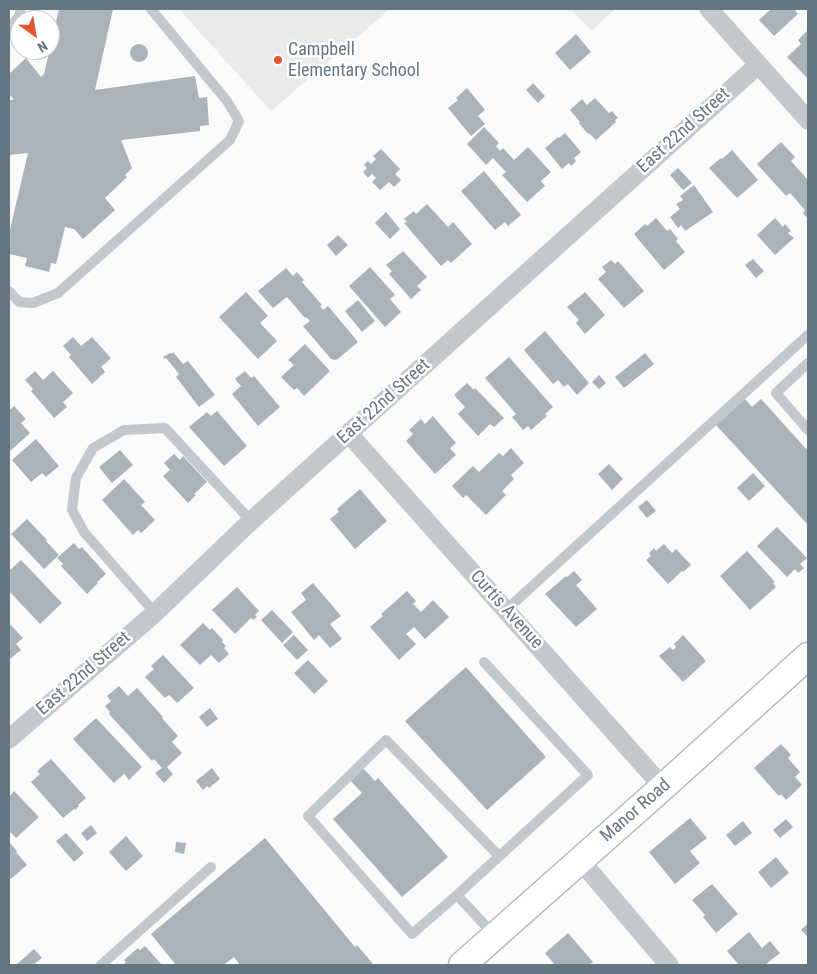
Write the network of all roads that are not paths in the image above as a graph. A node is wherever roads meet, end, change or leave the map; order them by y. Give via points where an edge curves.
1 (21, 9) edge
2 (152, 9) edge
3 (708, 9) edge
4 (9, 29) edge
5 (758, 65) junction
6 (808, 120) edge
7 (9, 291) edge
8 (808, 335) edge
9 (808, 363) edge
10 (808, 430) edge
11 (349, 434) junction
12 (251, 521) junction
13 (506, 610) junction
14 (155, 613) junction
15 (808, 656) edge
16 (484, 662) dead end
17 (9, 739) edge
18 (663, 787) junction
19 (499, 856) junction
20 (580, 860) junction
21 (211, 867) dead end
22 (457, 895) junction
23 (495, 936) junction
24 (101, 965) edge
25 (462, 965) edge
26 (669, 965) edge

1 - 4 lane
2 - 7 lane via 227,101 239,121 230,140 58,293 33,303 19,302
3 - 5 street
5 - 6 street
5 - 11 street, East 22nd Street
8 - 13 lane
9 - 10 lane via 776,393
11 - 12 street, East 22nd Street
11 - 13 street, Curtis Avenue
12 - 14 street, East 22nd Street
12 - 14 lane via 165,428 124,430 93,448 76,478 72,510 84,532
13 - 18 street, Curtis Avenue
14 - 17 street, East 22nd Street
15 - 18 main road, Manor Road
16 - 19 lane via 588,775
18 - 20 main road, Manor Road
19 - 22 lane
19 - 22 lane via 386,740 308,816 412,934
20 - 23 main road, Manor Road
20 - 26 street
21 - 24 lane
22 - 23 lane
23 - 25 main road, Manor Road

